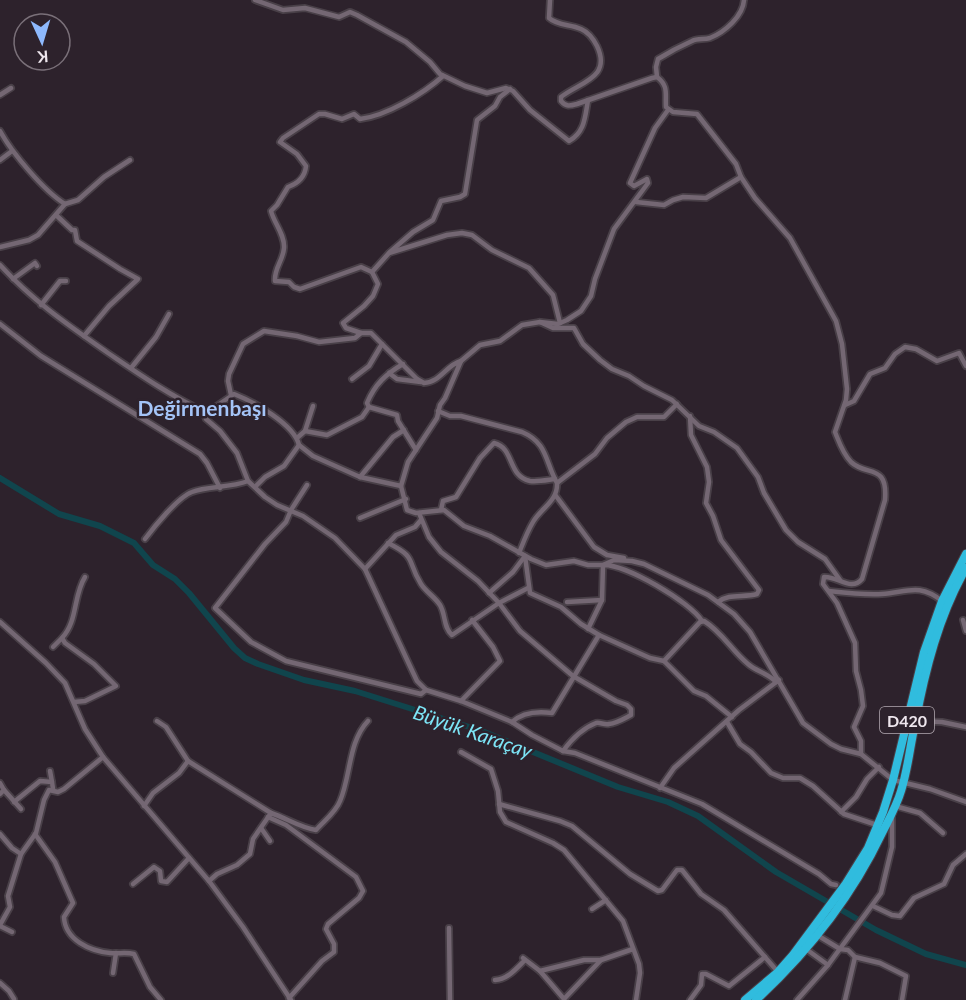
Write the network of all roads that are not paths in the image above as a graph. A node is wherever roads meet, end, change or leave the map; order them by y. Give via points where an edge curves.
1 (255, 0) edge
2 (550, 0) edge
3 (744, 0) edge
4 (443, 76) junction
5 (657, 77) junction
6 (11, 88) dead end
7 (510, 89) junction
8 (0, 95) edge
9 (588, 100) junction
10 (668, 110) junction
11 (0, 130) edge
12 (12, 151) junction
13 (0, 160) edge
14 (129, 160) dead end
15 (741, 177) junction
16 (636, 202) junction
17 (65, 204) junction
18 (56, 215) junction
19 (0, 247) edge
20 (389, 253) junction
21 (0, 265) edge
22 (37, 266) dead end
23 (372, 272) junction
24 (13, 279) junction
25 (66, 281) dead end
26 (40, 305) junction
27 (169, 314) dead end
28 (540, 322) junction
29 (560, 323) junction
30 (0, 324) edge
31 (361, 333) junction
32 (84, 336) junction
33 (382, 344) junction
34 (461, 361) junction
35 (403, 364) junction
36 (966, 366) edge
37 (131, 369) junction
38 (388, 372) junction
39 (352, 379) dead end
40 (421, 382) junction
41 (231, 395) junction
42 (677, 404) junction
43 (844, 405) junction
44 (313, 406) dead end
45 (369, 407) junction
46 (202, 411) junction
47 (438, 411) junction
48 (690, 416) junction
49 (305, 430) junction
50 (404, 430) junction
51 (297, 438) junction
52 (299, 445) junction
53 (416, 450) junction
54 (360, 477) junction
55 (248, 481) junction
56 (556, 481) junction
57 (308, 485) dead end
58 (401, 486) junction
59 (255, 487) junction
60 (220, 488) junction
61 (556, 496) junction
62 (406, 499) junction
63 (291, 510) junction
64 (441, 510) junction
65 (419, 513) junction
66 (360, 518) dead end
67 (421, 520) junction
68 (145, 539) dead end
69 (388, 543) junction
70 (519, 553) junction
71 (966, 554) edge
72 (525, 556) junction
73 (632, 561) junction
74 (603, 566) junction
75 (365, 568) junction
76 (966, 568) edge
77 (85, 577) dead end
78 (840, 580) junction
79 (528, 588) junction
80 (830, 591) junction
81 (489, 594) junction
82 (602, 600) junction
83 (942, 601) junction
84 (567, 602) dead end
85 (718, 602) junction
86 (498, 603) junction
87 (472, 620) junction
88 (963, 620) dead end
89 (702, 621) junction
90 (0, 622) edge
91 (588, 629) junction
92 (966, 631) edge
93 (599, 635) junction
94 (62, 638) junction
95 (53, 647) dead end
96 (664, 661) junction
97 (573, 676) junction
98 (777, 681) junction
99 (426, 690) junction
100 (461, 701) junction
101 (74, 702) junction
102 (732, 717) junction
103 (157, 721) dead end
104 (368, 721) dead end
105 (915, 721) junction
106 (512, 722) junction
107 (727, 722) junction
108 (966, 727) edge
109 (563, 751) junction
110 (461, 752) dead end
111 (861, 754) junction
112 (103, 757) junction
113 (188, 761) junction
114 (879, 767) junction
115 (50, 771) dead end
116 (893, 780) junction
117 (52, 782) junction
118 (0, 783) edge
119 (903, 783) junction
120 (660, 788) junction
121 (53, 789) junction
122 (2, 792) edge
123 (15, 802) junction
124 (966, 802) edge
125 (499, 804) junction
126 (144, 806) junction
127 (21, 809) dead end
128 (893, 810) junction
129 (841, 812) junction
130 (270, 815) junction
131 (877, 825) junction
132 (261, 828) junction
133 (943, 833) dead end
134 (0, 834) edge
135 (35, 834) junction
136 (270, 841) dead end
137 (21, 854) junction
138 (966, 854) edge
139 (189, 858) junction
140 (209, 881) junction
141 (133, 884) dead end
142 (844, 886) junction
143 (8, 896) junction
144 (0, 900) edge
145 (606, 900) junction
146 (873, 906) junction
147 (592, 909) dead end
148 (0, 927) edge
149 (449, 928) dead end
150 (818, 930) junction
151 (12, 932) dead end
152 (841, 947) junction
153 (633, 949) junction
154 (806, 949) junction
155 (116, 953) junction
156 (765, 957) junction
157 (855, 957) junction
158 (601, 960) junction
159 (828, 965) junction
160 (540, 971) junction
161 (778, 972) junction
162 (112, 973) dead end
163 (495, 980) dead end
164 (0, 983) edge
165 (802, 996) junction
166 (14, 999) edge
167 (289, 999) edge
168 (161, 1000) edge
169 (450, 1000) edge
170 (636, 1000) edge
171 (690, 1000) edge
172 (745, 1000) edge
173 (756, 1000) edge
174 (797, 1000) edge
175 (808, 1000) edge
176 (845, 1000) edge
177 (902, 1000) edge

1 - 4 street via 283,10 305,8 334,16 350,12 406,42
2 - 9 street via 549,18 587,32 601,55 593,76 561,97 569,106
3 - 5 street via 740,14 718,34 692,40 658,59
4 - 7 street via 482,92
4 - 23 street via 385,114 360,119 354,114 345,119 320,114 280,142 306,166 300,181 288,187 271,211 285,249 274,281 289,282 300,289 361,267
5 - 9 street
5 - 10 street via 666,86
6 - 8 street
7 - 9 street via 569,141 585,121
7 - 20 street via 477,120 465,194 441,201 433,220
10 - 15 street via 697,114 736,164
10 - 16 street via 630,181 634,186 648,181
11 - 12 street
12 - 13 street
12 - 17 street
14 - 17 street via 78,200
15 - 16 street via 706,198 683,197 664,205
15 - 43 street via 790,238 837,321 848,389
16 - 29 street via 614,229 589,301 575,316
17 - 18 street
18 - 19 street via 34,237
18 - 32 street via 75,230 77,241 138,279
20 - 23 street
20 - 29 street via 447,235 471,235 529,268 553,295
21 - 24 street
22 - 24 street via 35,263
23 - 31 street via 378,284 373,296 343,323
24 - 26 street
25 - 26 street via 60,281
26 - 32 street
27 - 37 street
28 - 29 street
28 - 34 street via 522,325 500,341 480,345
28 - 42 street via 553,328 574,328 583,344 600,360
30 - 60 street via 41,356 200,454
31 - 33 street via 371,333
31 - 41 street via 355,338 319,342 264,332 243,344 229,374
32 - 37 street
33 - 35 street
33 - 39 street via 369,366
34 - 40 street via 432,381
34 - 47 street
35 - 38 street
35 - 40 street
36 - 43 street via 960,353 937,361 913,347 905,347 885,368 870,374 854,401
37 - 46 street
38 - 40 street via 397,380
38 - 45 street via 374,388
41 - 46 street
41 - 51 street via 273,414
42 - 48 street
42 - 56 street via 664,417 637,417 626,422 595,454
43 - 78 street via 835,432 842,450 850,461 879,475 886,492 864,576 854,585
44 - 49 street
45 - 49 street via 362,417 327,435
45 - 50 street via 397,415
46 - 55 street via 237,453
47 - 53 street
47 - 56 street via 530,435 542,446
48 - 78 street via 741,453 786,530 825,559
48 - 85 street via 690,435 707,468 706,503 721,540 759,590 752,596 728,597
49 - 51 street
50 - 53 street
50 - 54 street via 393,437
51 - 52 street
52 - 54 street via 313,456
52 - 59 street via 284,466
53 - 58 street
54 - 58 street
55 - 59 street
55 - 60 street
56 - 61 street
56 - 64 street via 522,477 500,445 494,443 456,497 443,501
57 - 63 street
58 - 62 street
59 - 63 street via 277,505
60 - 68 street via 184,497
61 - 70 street via 534,520
61 - 73 street via 594,547 607,555
62 - 65 street via 407,510
62 - 66 street
63 - 75 street via 343,544
63 - 99 street via 286,522 215,608 251,642 286,661 401,690 422,694
64 - 65 street
64 - 70 street
65 - 67 street
67 - 69 street
67 - 81 street via 441,552
69 - 75 street
69 - 87 street via 410,556 422,585 440,604 452,635
70 - 72 street
71 - 83 highway, D420
72 - 74 street via 546,566 574,561
72 - 79 street
72 - 81 street
73 - 74 street via 614,560
73 - 85 street
74 - 82 street
74 - 89 street via 635,573
75 - 99 street via 417,681
76 - 105 highway, D420 via 934,646
77 - 94 street via 76,594 70,628
78 - 80 street via 823,578
79 - 86 street
79 - 91 street
80 - 83 street via 884,594 924,590
80 - 111 street via 855,643 863,706 854,727 861,741
81 - 86 street
82 - 84 street
82 - 91 street
83 - 116 highway, D420 via 924,652
85 - 98 street via 750,632
86 - 87 street
86 - 97 street via 520,632
87 - 100 street via 500,661
88 - 92 street
89 - 96 street
89 - 98 street via 717,630 750,666
90 - 101 street via 65,683
91 - 93 street
93 - 96 street
93 - 97 street
94 - 95 street
94 - 101 street via 116,686
96 - 102 street via 690,687
97 - 106 street via 552,713 531,712
97 - 109 street via 627,705 632,712 610,724 594,724 570,740
98 - 102 street
98 - 111 street via 810,730 841,748
99 - 100 street
100 - 106 street
101 - 112 street
102 - 107 street
103 - 113 street via 166,727
104 - 130 street via 356,741 340,803 316,830
105 - 108 street
105 - 119 highway, D420
106 - 109 street
107 - 120 street via 674,768
107 - 129 street via 740,744 771,772 783,778 804,780
109 - 120 street
110 - 125 street via 491,769
111 - 114 street
112 - 121 street via 64,789
112 - 126 street
113 - 126 street
113 - 130 street
114 - 116 street
114 - 129 street
115 - 117 street
116 - 119 street
116 - 131 highway, D420
117 - 121 street
117 - 123 street via 40,781
118 - 122 street
119 - 124 street
119 - 128 highway, D420
120 - 142 street via 713,810 831,884
121 - 135 street via 44,800
122 - 123 street
123 - 127 street
125 - 145 street via 506,822 564,850
125 - 156 street via 572,826 630,874 658,891 677,870 682,870 703,897 724,910
126 - 139 street
128 - 133 street via 924,815
128 - 142 highway, D420 via 875,851
128 - 146 street via 886,874
129 - 131 street
130 - 132 street
130 - 167 street via 356,877 363,891 328,924 326,929 334,952
131 - 142 highway, D420 via 863,858
132 - 136 street
132 - 140 street via 253,839 250,854
134 - 137 street
135 - 137 street
135 - 155 street via 55,862 73,903 64,917 67,930 83,945
137 - 143 street
138 - 146 street via 953,865 944,884 914,898 900,916
139 - 140 street
139 - 141 street via 167,882 161,881 160,872 154,867
140 - 167 street
142 - 150 highway
143 - 144 street
143 - 148 street via 10,906
145 - 147 street
145 - 153 street via 623,921
146 - 152 street
148 - 151 street
149 - 169 street
150 - 152 street
150 - 154 highway
150 - 161 highway
152 - 157 street
152 - 159 street
153 - 158 street
153 - 170 street via 640,973
154 - 159 street
154 - 173 highway
155 - 162 street
155 - 168 street via 134,954
156 - 161 street
156 - 171 street via 729,986 702,974 701,985
157 - 176 street
157 - 177 street via 880,963 906,976
158 - 160 street via 584,960
158 - 160 street via 564,999
159 - 165 street
160 - 163 street via 524,959 511,974
161 - 172 highway
164 - 166 street
165 - 174 street
165 - 175 street

